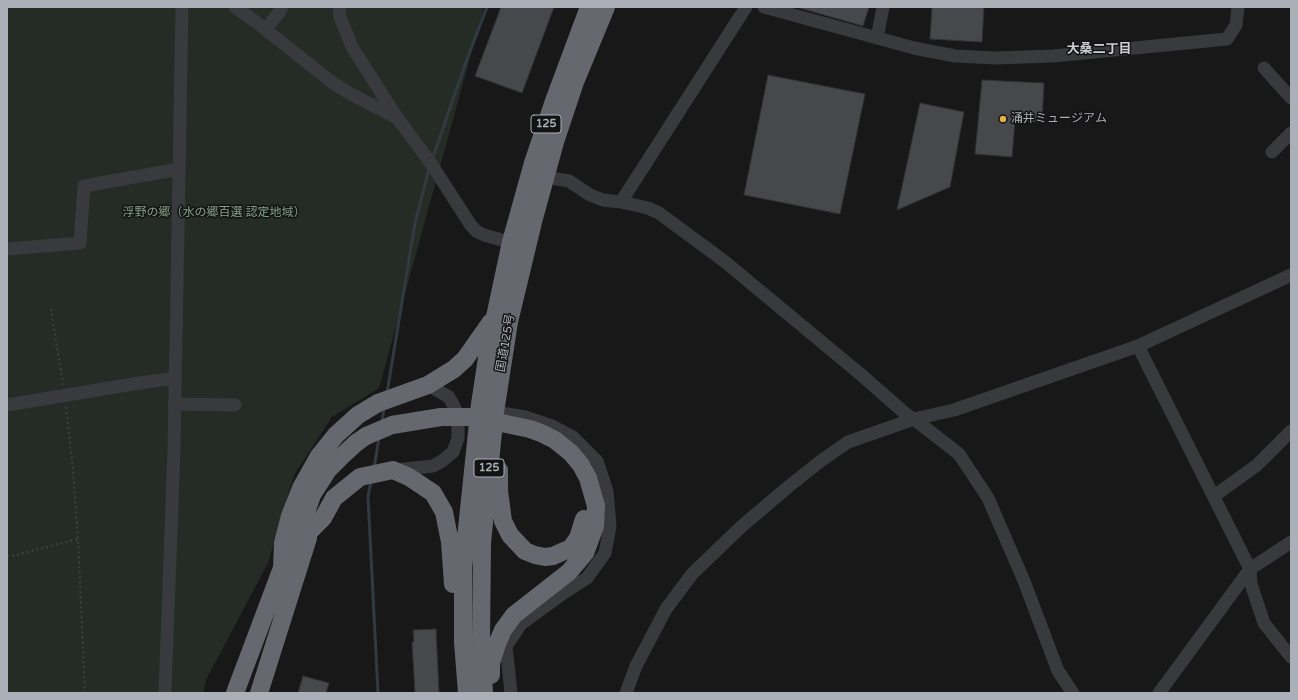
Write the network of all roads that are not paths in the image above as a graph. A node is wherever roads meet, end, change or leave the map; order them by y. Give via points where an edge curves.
1 (182, 7) edge
2 (235, 7) edge
3 (282, 7) edge
4 (339, 7) edge
5 (589, 7) edge
6 (606, 7) edge
7 (746, 7) edge
8 (764, 7) edge
9 (883, 7) edge
10 (1238, 7) edge
11 (266, 29) junction
12 (877, 38) junction
13 (1264, 68) dead end
14 (1291, 98) edge
15 (398, 119) junction
16 (1291, 133) edge
17 (1272, 152) dead end
18 (179, 168) junction
19 (545, 177) junction
20 (621, 202) junction
21 (519, 245) junction
22 (7, 249) edge
23 (1291, 276) edge
24 (495, 317) junction
25 (1138, 346) junction
26 (175, 378) junction
27 (428, 385) junction
28 (174, 404) junction
29 (7, 405) edge
30 (236, 405) dead end
31 (495, 412) junction
32 (914, 419) junction
33 (1291, 431) edge
34 (492, 438) junction
35 (358, 448) junction
36 (388, 471) junction
37 (1214, 496) junction
38 (591, 506) junction
39 (311, 530) junction
40 (1291, 542) edge
41 (282, 568) junction
42 (1250, 569) junction
43 (463, 642) junction
44 (1291, 657) edge
45 (165, 693) edge
46 (235, 693) edge
47 (259, 693) edge
48 (467, 693) edge
49 (484, 693) edge
50 (492, 693) edge
51 (512, 693) edge
52 (626, 693) edge
53 (1073, 693) edge
54 (1159, 693) edge

1 - 18 street
2 - 11 street
3 - 11 street
4 - 15 street via 340,17 352,47
5 - 21 highway, 国道125号 / 125 via 533,163
6 - 19 highway, 国道125号 / 125 via 575,82
7 - 20 street
8 - 12 street
9 - 12 street
10 - 12 street via 1236,25 1227,39 1053,56 955,56
11 - 15 street via 349,93
13 - 14 street
15 - 21 street via 476,231
16 - 17 street
18 - 22 street via 84,186 80,243
18 - 26 street
19 - 20 street via 569,181 590,195
19 - 21 highway, 国道125号 / 125
20 - 32 street via 648,208 680,228 724,261
21 - 24 highway, 国道125号 / 125
21 - 31 highway, 国道125号 / 125
23 - 25 street
24 - 27 highway via 465,359
24 - 43 highway, 国道125号 / 125 via 480,404 463,567
25 - 32 street via 954,410
25 - 37 street
26 - 28 street
26 - 29 street
27 - 36 street via 449,397 458,414 458,438 453,452 433,466
27 - 41 highway via 378,402 358,415 318,456 290,516 283,543
28 - 30 street
28 - 45 street
31 - 34 highway, 国道125号 / 125
31 - 51 street via 552,426 573,437 597,461 607,491 610,526 605,553 587,578 520,624 506,646
32 - 52 street via 848,442 822,460 742,526 703,563 666,609 636,666
32 - 53 street via 959,454 988,498 1024,581 1058,671
33 - 37 street via 1257,465
34 - 38 highway via 499,458 499,492 503,521 510,535 525,551 545,557 571,548 582,530
34 - 49 highway, 国道125号 / 125 via 482,543 481,640
35 - 38 highway, bridge via 371,434 392,425 441,417 484,418 530,429 555,440 571,453 588,478
35 - 39 highway via 325,490
35 - 41 highway via 342,455 320,481 312,495 294,550
36 - 39 highway via 360,477 334,498 323,518
36 - 43 highway via 409,476 433,493 444,512 450,542 455,620
37 - 42 street
38 - 50 highway via 595,526 585,553 569,572 514,615 503,630 491,663
39 - 47 highway
40 - 42 street
41 - 46 highway
42 - 44 street via 1250,584 1264,624
42 - 54 street
43 - 48 highway, 国道125号 / 125

